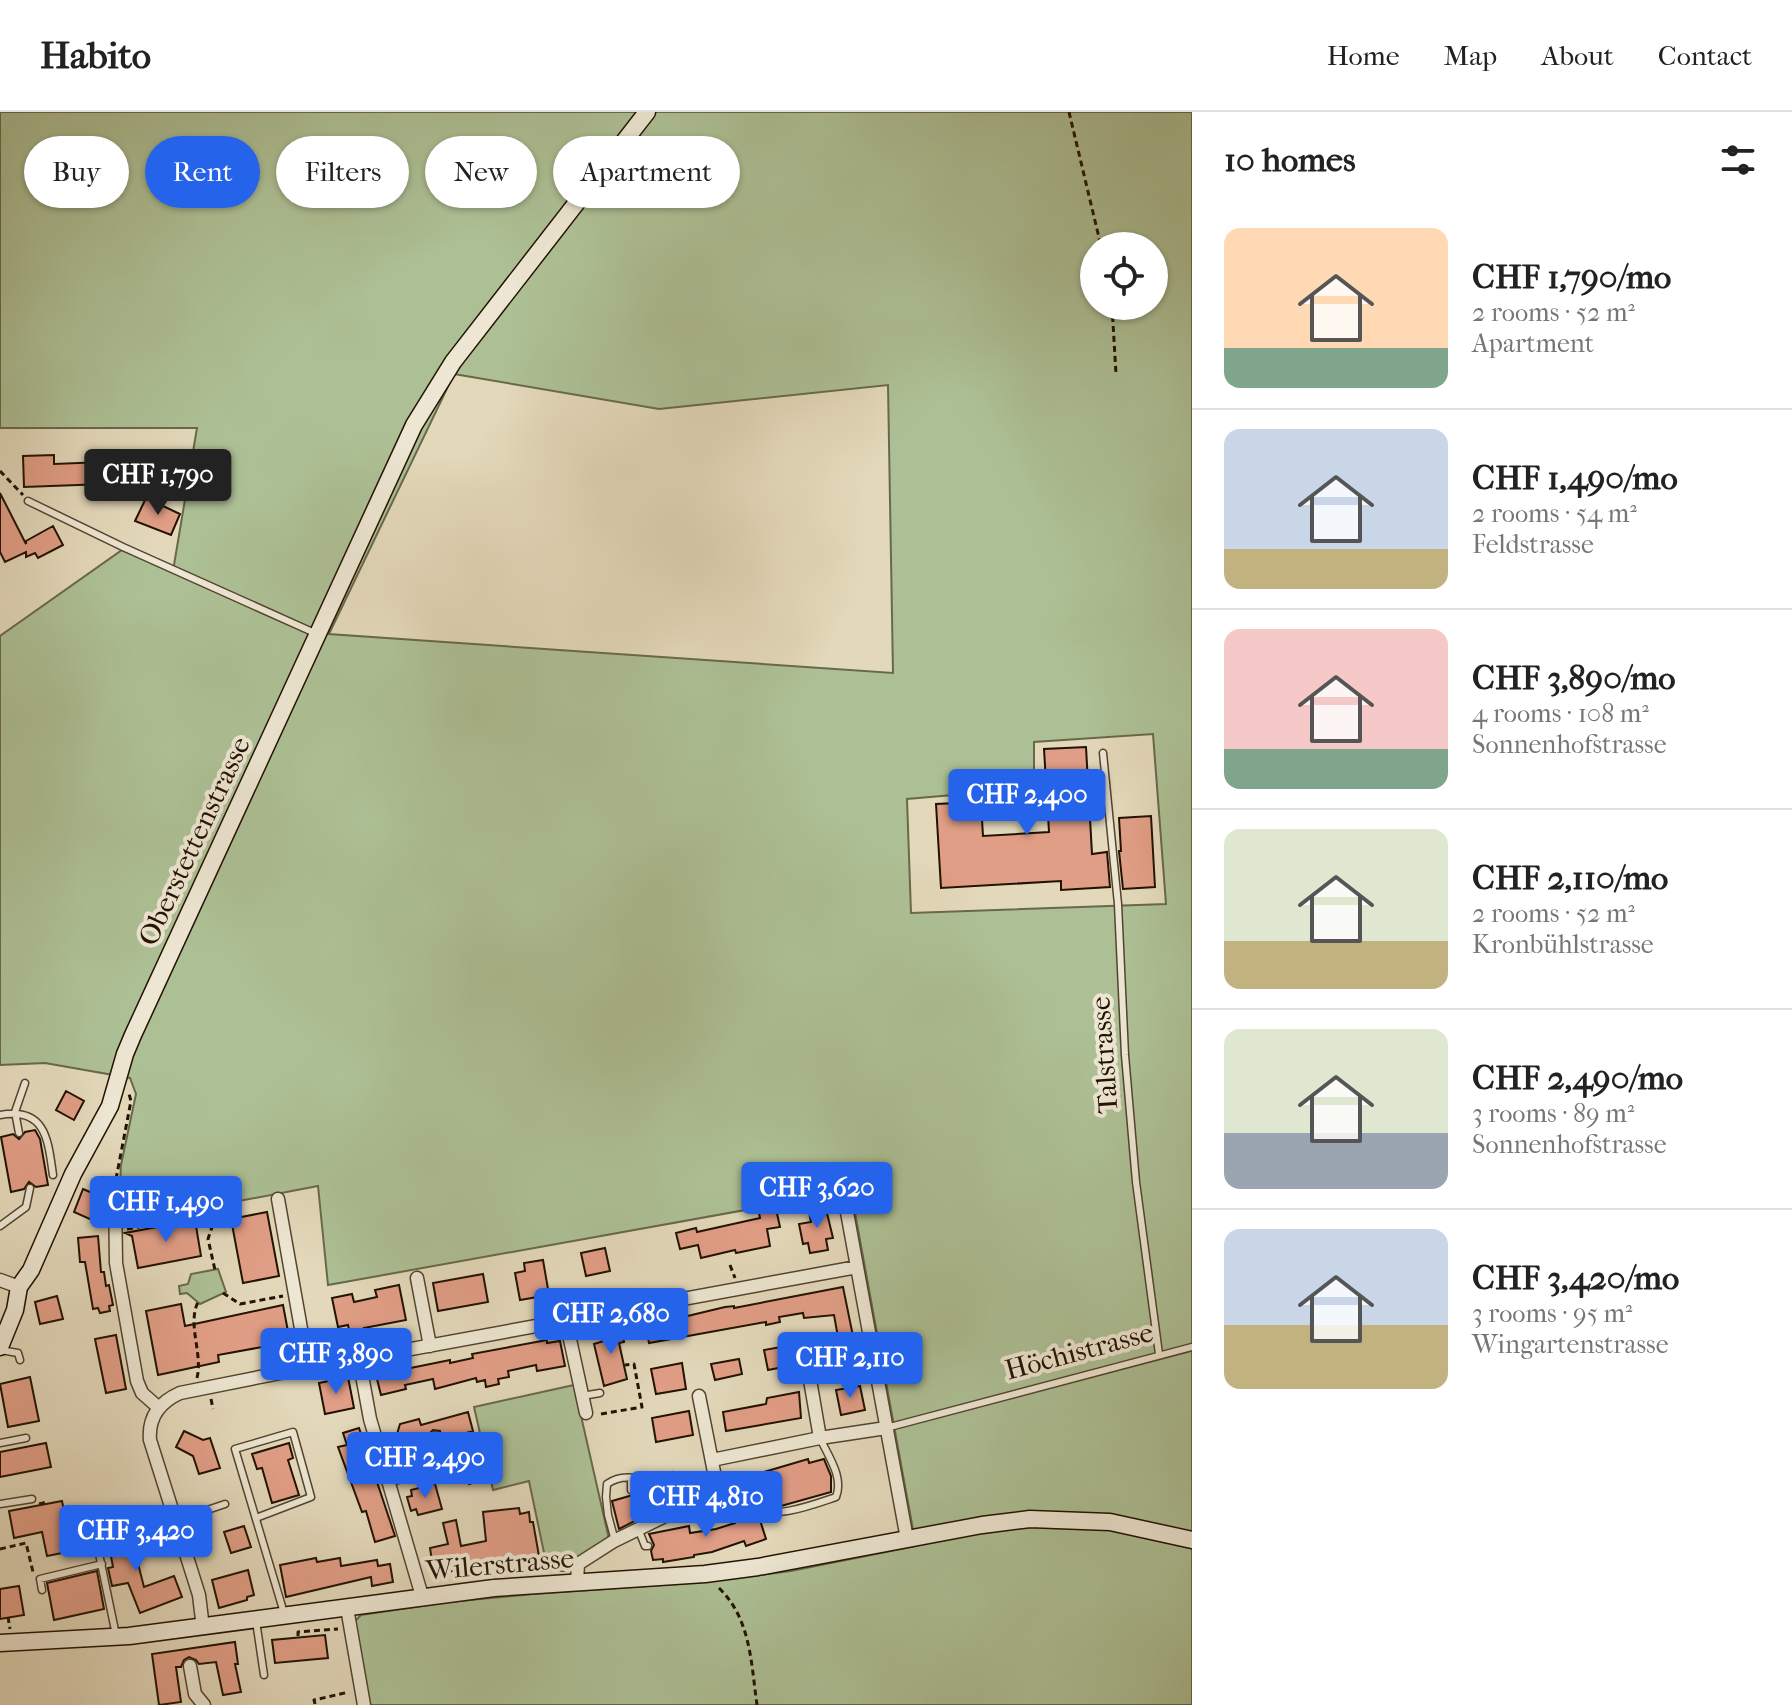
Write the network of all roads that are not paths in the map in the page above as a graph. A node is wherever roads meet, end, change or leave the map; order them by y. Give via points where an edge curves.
1 (647, 112) edge
2 (28, 501) road end
3 (317, 634) junction
4 (1103, 753) dead end
5 (25, 1083) dead end
6 (15, 1112) junction
7 (0, 1115) edge
8 (19, 1133) dead end
9 (53, 1175) dead end
10 (30, 1188) dead end
11 (115, 1191) road end
12 (844, 1196) dead end
13 (278, 1199) dead end
14 (0, 1226) edge
15 (857, 1267) junction
16 (417, 1278) dead end
17 (0, 1280) edge
18 (19, 1287) junction
19 (566, 1321) junction
20 (430, 1346) junction
21 (1192, 1347) edge
22 (0, 1349) edge
23 (1159, 1354) junction
24 (359, 1359) junction
25 (20, 1360) dead end
26 (308, 1368) junction
27 (810, 1380) dead end
28 (600, 1393) dead end
29 (582, 1396) junction
30 (699, 1396) dead end
31 (159, 1408) junction
32 (586, 1413) dead end
33 (886, 1428) junction
34 (435, 1435) dead end
35 (26, 1438) dead end
36 (820, 1438) junction
37 (0, 1443) edge
38 (712, 1471) junction
39 (445, 1472) junction
40 (459, 1476) dead end
41 (631, 1478) junction
42 (389, 1483) junction
43 (631, 1490) dead end
44 (32, 1499) dead end
45 (0, 1504) edge
46 (225, 1504) dead end
47 (665, 1516) junction
48 (256, 1518) junction
49 (175, 1521) junction
50 (93, 1525) dead end
51 (639, 1531) junction
52 (907, 1539) junction
53 (1192, 1540) edge
54 (615, 1541) junction
55 (648, 1546) dead end
56 (102, 1564) junction
57 (577, 1582) junction
58 (42, 1590) dead end
59 (422, 1596) junction
60 (347, 1608) junction
61 (285, 1617) junction
62 (256, 1621) junction
63 (203, 1628) junction
64 (116, 1637) junction
65 (5, 1638) edge
66 (190, 1666) dead end
67 (264, 1675) dead end
68 (204, 1705) edge
69 (364, 1705) edge

1 - 3 street, Oberstettenstrasse via 453,362 414,425
2 - 3 lane
3 - 18 street, Oberstettenstrasse via 133,1035 103,1121
4 - 23 lane, Talstrasse via 1136,1182
5 - 6 lane
6 - 7 lane
6 - 8 lane
6 - 9 lane via 34,1118 45,1132
10 - 14 lane via 26,1207
11 - 31 street via 116,1263 137,1381
12 - 15 street
13 - 26 street
15 - 19 street
15 - 33 street
16 - 20 street
17 - 18 street
18 - 22 street, Oberstettenstrasse
19 - 20 street
19 - 29 street
20 - 24 street
21 - 23 lane, Höchistrasse
22 - 25 lane via 18,1353
23 - 33 lane, Höchistrasse
24 - 26 street
24 - 42 street
26 - 31 street via 240,1386 180,1393
27 - 36 street
28 - 29 lane
29 - 32 street
30 - 38 street
31 - 49 street via 150,1440
33 - 36 street
33 - 52 street
34 - 39 lane
35 - 37 lane
36 - 38 street
36 - 38 lane via 839,1489 836,1497 820,1502 772,1513 749,1508
38 - 47 street
39 - 40 lane
39 - 42 lane
41 - 43 lane
41 - 47 lane via 644,1480 655,1491
41 - 54 lane via 607,1484
42 - 59 street
44 - 45 lane
46 - 49 lane
47 - 51 street
48 - 48 lane via 311,1497 293,1432 235,1449
48 - 61 lane
49 - 63 street via 199,1595
50 - 56 lane
51 - 54 street
51 - 55 lane
52 - 53 street, Wilerstrasse via 1053,1518 1136,1526
52 - 57 street, Wilerstrasse via 705,1574
54 - 57 street via 578,1564
56 - 58 lane via 40,1579
56 - 64 lane
57 - 59 street, Wilerstrasse
59 - 60 street, Wilerstrasse
60 - 61 street, Wilerstrasse
60 - 69 street
61 - 62 street, Wilerstrasse
62 - 63 street, Wilerstrasse
62 - 67 lane
63 - 64 street, Wilerstrasse
64 - 65 street, Wilerstrasse
66 - 68 street via 194,1690

